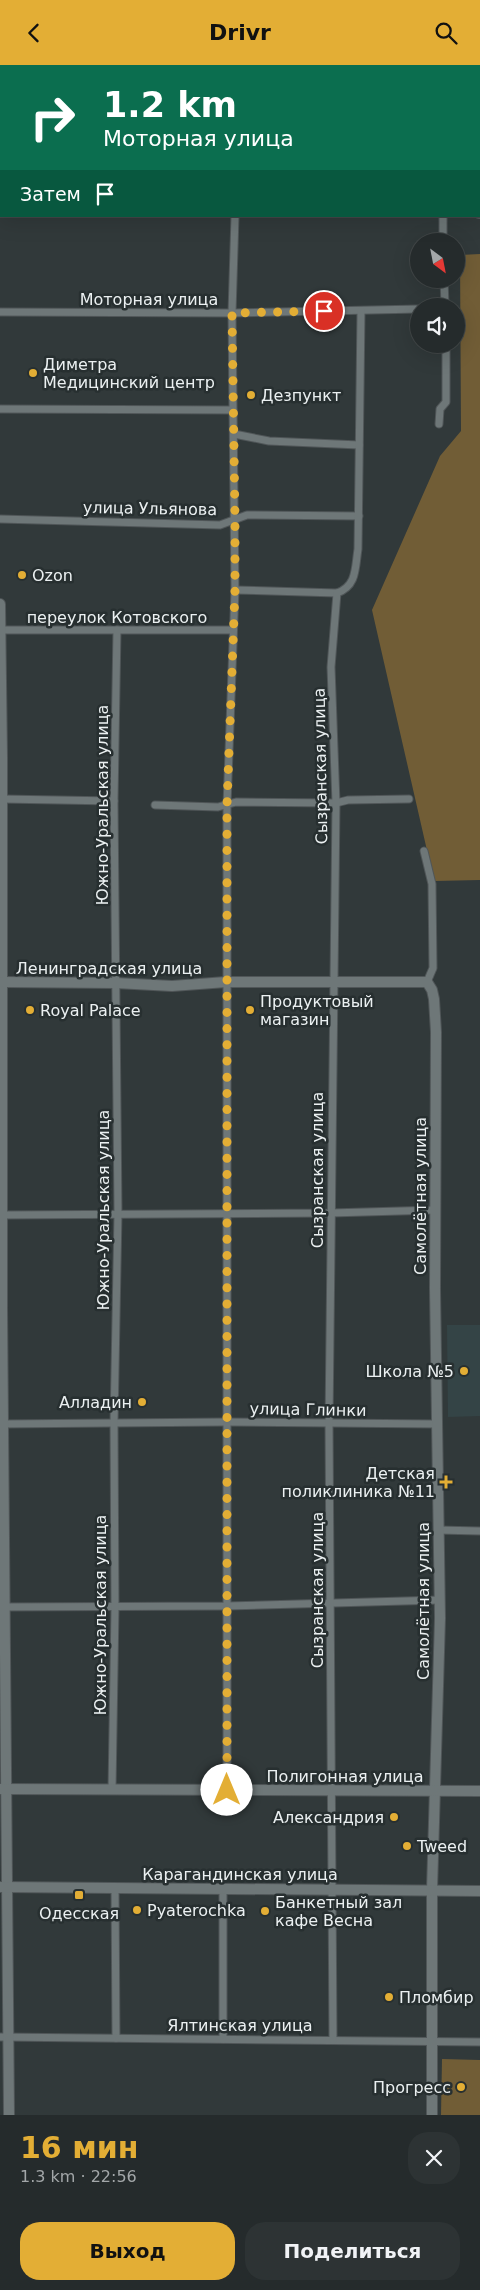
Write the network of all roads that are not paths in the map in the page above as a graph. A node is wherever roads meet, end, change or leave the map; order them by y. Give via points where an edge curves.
1 (235, 217) edge
2 (443, 217) edge
3 (443, 233) edge
4 (410, 309) edge
5 (361, 311) junction
6 (0, 312) edge
7 (232, 313) junction
8 (446, 353) edge
9 (0, 409) edge
10 (233, 410) junction
11 (439, 424) dead end
12 (234, 435) junction
13 (359, 445) junction
14 (359, 516) junction
15 (0, 519) edge
16 (235, 519) junction
17 (235, 590) junction
18 (337, 593) junction
19 (0, 604) edge
20 (117, 630) junction
21 (233, 630) junction
22 (0, 631) edge
23 (1, 757) edge
24 (2, 799) junction
25 (409, 799) dead end
26 (114, 801) junction
27 (336, 803) junction
28 (155, 805) dead end
29 (227, 805) junction
30 (424, 851) dead end
31 (332, 981) junction
32 (2, 982) edge
33 (226, 982) junction
34 (427, 982) junction
35 (116, 983) junction
36 (1, 1096) edge
37 (436, 1210) junction
38 (118, 1213) junction
39 (226, 1213) junction
40 (330, 1213) junction
41 (2, 1215) junction
42 (1, 1307) edge
43 (226, 1422) junction
44 (114, 1423) junction
45 (329, 1423) junction
46 (2, 1424) edge
47 (436, 1424) junction
48 (438, 1530) junction
49 (480, 1531) edge
50 (440, 1600) junction
51 (331, 1602) junction
52 (226, 1606) junction
53 (2, 1607) edge
54 (115, 1607) junction
55 (3, 1789) edge
56 (112, 1790) junction
57 (227, 1790) junction
58 (331, 1790) junction
59 (436, 1791) junction
60 (480, 1791) edge
61 (3, 1887) edge
62 (115, 1888) junction
63 (223, 1889) junction
64 (331, 1890) junction
65 (432, 1890) junction
66 (480, 1891) edge
67 (4, 2037) edge
68 (116, 2038) junction
69 (223, 2039) junction
70 (333, 2040) junction
71 (432, 2041) junction
72 (480, 2042) edge
73 (8, 2115) edge
74 (432, 2115) edge

1 - 7 street
2 - 3 street
4 - 5 street, Моторная улица
5 - 7 street, Моторная улица
5 - 13 street
6 - 7 street, Моторная улица
7 - 10 street
8 - 11 street via 446,402 440,409
9 - 10 street
10 - 12 street
12 - 13 street via 269,441
12 - 16 street
13 - 14 street
14 - 16 street, улица Ульянова via 247,515
14 - 18 street via 353,580 347,590
15 - 16 street, улица Ульянова via 220,525
16 - 17 street
17 - 18 street
17 - 21 street
18 - 27 street, Сызранская улица via 331,667
19 - 22 street
20 - 21 street, переулок Котовского
20 - 22 street, переулок Котовского
20 - 26 street, Южно-Уральская улица
21 - 29 street
22 - 23 street
23 - 24 street
24 - 26 street
24 - 32 street
25 - 27 street
26 - 35 street, Южно-Уральская улица
27 - 29 street via 236,802
27 - 31 street, Сызранская улица
28 - 29 street
29 - 33 street
30 - 34 street via 432,884 433,968
31 - 33 street, Ленинградская улица
31 - 34 street, Ленинградская улица
31 - 40 street, Сызранская улица
32 - 35 street, Ленинградская улица
32 - 36 street
33 - 35 street, Ленинградская улица via 172,986
33 - 39 street
34 - 37 street, Самолётная улица via 435,1007
35 - 38 street, Южно-Уральская улица
36 - 41 street
37 - 40 street
37 - 47 street, Самолётная улица
38 - 39 street
38 - 41 street
38 - 44 street, Южно-Уральская улица
39 - 40 street
39 - 43 street
40 - 45 street, Сызранская улица
41 - 42 street
42 - 46 street
43 - 44 street, улица Глинки
43 - 45 street, улица Глинки
43 - 52 street
44 - 46 street, улица Глинки
44 - 54 street, Южно-Уральская улица
45 - 47 street, улица Глинки
45 - 51 street, Сызранская улица
46 - 53 street
47 - 48 street, Самолётная улица
48 - 49 street
48 - 50 street, Самолётная улица
50 - 51 street
50 - 59 street, Самолётная улица
51 - 52 street
51 - 58 street, Сызранская улица
52 - 54 street
52 - 57 street
53 - 54 street
53 - 55 street
54 - 56 street, Южно-Уральская улица
55 - 56 street, Полигонная улица
55 - 61 street
56 - 57 street, Полигонная улица
57 - 58 street, Полигонная улица
58 - 59 street, Полигонная улица
58 - 64 street, Сызранская улица
59 - 60 street, Полигонная улица
59 - 65 street, Самолётная улица
61 - 62 street, Карагандинская улица
61 - 67 street
62 - 63 street, Карагандинская улица
62 - 68 street
63 - 64 street, Карагандинская улица
63 - 69 street
64 - 65 street, Карагандинская улица
64 - 70 street, Сызранская улица
65 - 66 street, Карагандинская улица
65 - 71 street, Самолётная улица
67 - 68 street, Ялтинская улица
67 - 73 street
68 - 69 street, Ялтинская улица
69 - 70 street, Ялтинская улица
70 - 71 street, Ялтинская улица
71 - 72 street, Ялтинская улица
71 - 74 street, Самолётная улица

